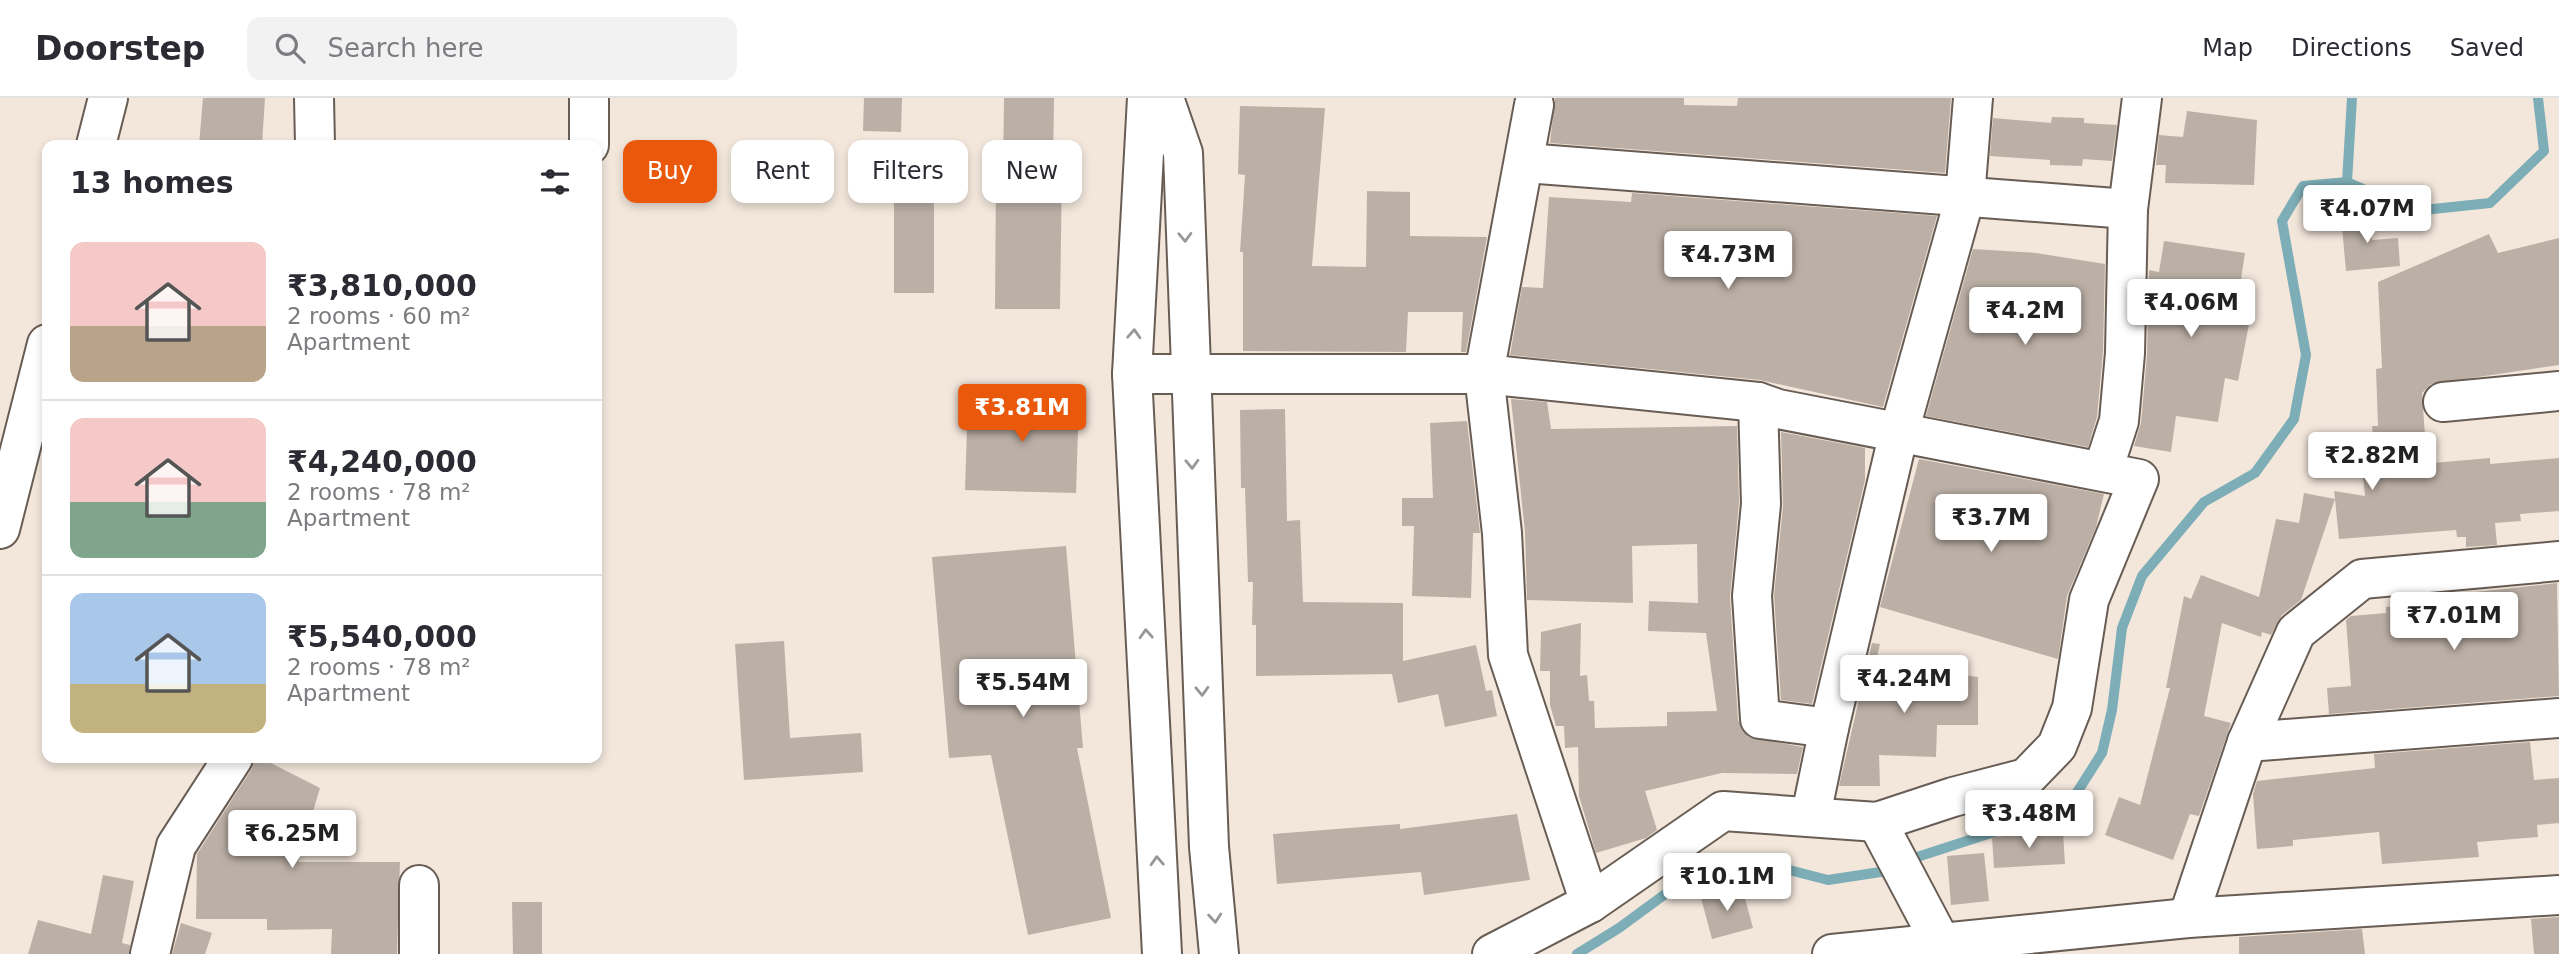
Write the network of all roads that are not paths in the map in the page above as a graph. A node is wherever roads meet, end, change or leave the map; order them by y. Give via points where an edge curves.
1 (108, 98) edge
2 (314, 98) edge
3 (589, 98) edge
4 (1147, 98) edge
5 (1164, 98) edge
6 (1973, 98) edge
7 (2142, 98) edge
8 (1534, 105) dead end
9 (97, 140) edge
10 (315, 140) edge
11 (589, 140) edge
12 (1525, 163) junction
13 (1965, 197) junction
14 (2128, 209) junction
15 (42, 364) edge
16 (1132, 374) junction
17 (1189, 374) junction
18 (1484, 374) junction
19 (2559, 390) edge
20 (1758, 402) junction
21 (2444, 402) dead end
22 (1899, 432) junction
23 (2103, 470) junction
24 (0, 529) edge
25 (2559, 561) edge
26 (2559, 718) edge
27 (1829, 728) junction
28 (2247, 742) junction
29 (230, 763) edge
30 (1811, 815) junction
31 (1882, 831) junction
32 (419, 885) dead end
33 (2559, 895) edge
34 (1590, 903) junction
35 (2188, 918) junction
36 (2141, 938) edge
37 (1941, 943) junction
38 (150, 954) edge
39 (419, 954) edge
40 (1162, 954) edge
41 (1219, 954) edge
42 (1492, 954) edge
43 (1832, 954) edge

1 - 9 street
2 - 10 street
3 - 11 street
16 -> 4 street
5 -> 17 street via 1183,153
6 - 13 street
7 - 14 street
8 - 12 street
12 - 13 street
12 - 18 street
13 - 14 street
13 - 22 street
14 - 23 street via 2119,421
15 - 24 street
16 - 17 street
40 -> 16 street
17 - 18 street
17 -> 41 street via 1209,848
18 - 20 street
18 - 34 street via 1502,533 1508,655
19 - 21 street
20 - 22 street
20 - 27 street via 1761,504 1752,596 1760,719
22 - 23 street
22 - 27 street
23 - 31 street via 2139,479 2089,600 2072,708 2057,746 2026,778 1953,797
25 - 28 street via 2362,579 2296,632
26 - 28 street
27 - 30 street
28 - 35 street
29 - 38 street via 176,846
30 - 31 street
30 - 34 street via 1723,811
31 - 37 street
32 - 39 street
33 - 35 street
34 - 42 street
35 - 36 street
36 - 37 street
37 - 43 street

